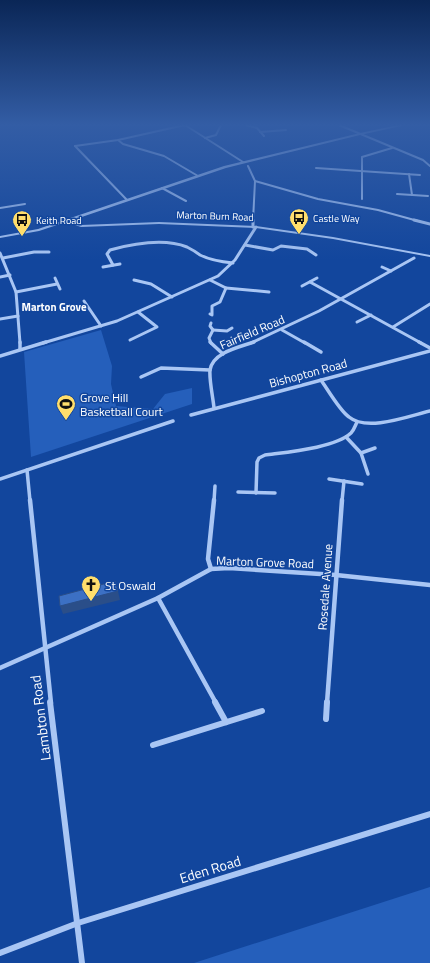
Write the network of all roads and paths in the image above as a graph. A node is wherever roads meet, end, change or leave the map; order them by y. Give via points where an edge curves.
1 (98, 170) edge
2 (188, 170) edge
3 (217, 170) edge
4 (250, 170) edge
5 (346, 170) edge
6 (362, 171) junction
7 (409, 174) junction
8 (420, 175) dead end
9 (198, 176) junction
10 (255, 181) junction
11 (162, 188) junction
12 (397, 194) dead end
13 (412, 195) junction
14 (428, 196) dead end
15 (362, 199) dead end
16 (127, 200) junction
17 (186, 201) dead end
18 (25, 204) dead end
19 (0, 208) edge
20 (66, 221) junction
21 (430, 224) edge
22 (254, 227) junction
23 (0, 237) edge
24 (245, 245) junction
25 (34, 247) dead end
26 (34, 252) junction
27 (49, 252) dead end
28 (0, 253) edge
29 (316, 255) dead end
30 (430, 256) edge
31 (3, 258) junction
32 (414, 258) dead end
33 (233, 263) junction
34 (120, 264) dead end
35 (113, 265) junction
36 (103, 267) dead end
37 (382, 267) dead end
38 (391, 271) junction
39 (10, 276) junction
40 (0, 277) edge
41 (55, 278) dead end
42 (317, 278) dead end
43 (134, 280) dead end
44 (210, 280) junction
45 (310, 282) junction
46 (58, 284) junction
47 (302, 286) dead end
48 (226, 288) junction
49 (60, 289) dead end
50 (16, 292) junction
51 (269, 292) dead end
52 (172, 296) junction
53 (341, 299) junction
54 (84, 301) dead end
55 (430, 304) edge
56 (138, 312) junction
57 (210, 314) dead end
58 (371, 315) junction
59 (18, 316) junction
60 (0, 319) edge
61 (357, 322) dead end
62 (211, 323) dead end
63 (101, 326) junction
64 (393, 326) junction
65 (232, 328) dead end
66 (213, 330) junction
67 (282, 330) junction
68 (130, 340) dead end
69 (430, 348) edge
70 (20, 349) junction
71 (430, 351) edge
72 (321, 352) dead end
73 (223, 354) junction
74 (0, 356) edge
75 (210, 370) junction
76 (141, 377) dead end
77 (321, 380) junction
78 (214, 408) junction
79 (430, 411) edge
80 (190, 416) dead end
81 (173, 421) dead end
82 (357, 422) junction
83 (346, 437) junction
84 (375, 448) dead end
85 (361, 453) junction
86 (27, 470) junction
87 (368, 474) dead end
88 (0, 479) edge
89 (329, 479) dead end
90 (344, 481) junction
91 (362, 484) dead end
92 (215, 486) dead end
93 (238, 492) dead end
94 (256, 493) junction
95 (275, 494) dead end
96 (212, 569) junction
97 (336, 575) junction
98 (430, 585) edge
99 (158, 598) junction
100 (44, 649) junction
101 (0, 668) edge
102 (262, 711) dead end
103 (326, 719) dead end
104 (226, 722) junction
105 (153, 745) dead end
106 (430, 814) edge
107 (78, 923) junction
108 (0, 953) edge
109 (82, 963) edge

1 - 16 street
2 - 9 street
3 - 9 street
4 - 10 street
5 - 6 street
6 - 7 street
6 - 15 street
7 - 8 street
7 - 13 street
9 - 11 street
10 - 21 street via 318,200 378,210
10 - 22 street
11 - 16 street
11 - 17 street
12 - 13 street
13 - 14 street
16 - 20 street
18 - 19 street
20 - 22 street, Marton Burn Road via 81,226 159,223
20 - 23 street via 39,230
22 - 24 street
22 - 30 street, Marton Burn Road
24 - 29 street via 273,250 281,246 307,249
24 - 33 street
25 - 26 street
26 - 27 street
26 - 31 street
28 - 31 street
31 - 39 street
32 - 38 street, Fairfield Road
33 - 35 street via 205,257 180,245 139,244 110,250 107,254
33 - 44 street via 226,271
34 - 35 street
35 - 36 street
37 - 38 street
38 - 53 street, Fairfield Road
39 - 40 street
39 - 50 street
41 - 46 street
42 - 45 street
43 - 52 street via 151,284
44 - 48 street
44 - 52 street
45 - 47 street
45 - 53 street
46 - 49 street
46 - 50 street
48 - 51 street
48 - 57 street via 220,302 212,306
50 - 59 street
52 - 56 street
53 - 58 street
53 - 67 street, Fairfield Road
54 - 63 street
55 - 64 street
56 - 63 street
56 - 68 street via 157,327
58 - 61 street
58 - 64 street
59 - 60 street
59 - 70 street
62 - 66 street
63 - 70 street
64 - 69 street
65 - 66 street via 226,331
66 - 73 street via 210,333 210,344
67 - 72 street
67 - 73 street, Fairfield Road
70 - 74 street
71 - 77 street, Bishopton Road
73 - 75 street, Fairfield Road via 216,358
75 - 76 street via 161,368
75 - 78 street
77 - 78 street, Bishopton Road
77 - 82 street via 348,417
78 - 80 street, Bishopton Road
79 - 82 street via 380,424
81 - 86 street
82 - 83 street
83 - 85 street
83 - 94 street via 303,450 264,455 259,458
84 - 85 street
85 - 87 street
86 - 88 street
86 - 100 street, Lambton Road
89 - 90 street
90 - 91 street
90 - 97 street, Rosedale Avenue
92 - 96 street via 208,559
93 - 94 street
94 - 95 street
96 - 97 street, Marton Grove Road
96 - 99 street, Marton Grove Road
97 - 98 street, Marton Grove Road
97 - 103 street, Rosedale Avenue
99 - 100 street, Marton Grove Road
99 - 104 street
100 - 101 street, Marton Grove Road
100 - 107 street, Lambton Road
102 - 104 street
104 - 105 street
106 - 107 street, Eden Road
107 - 108 street, Eden Road
107 - 109 street, Lambton Road

